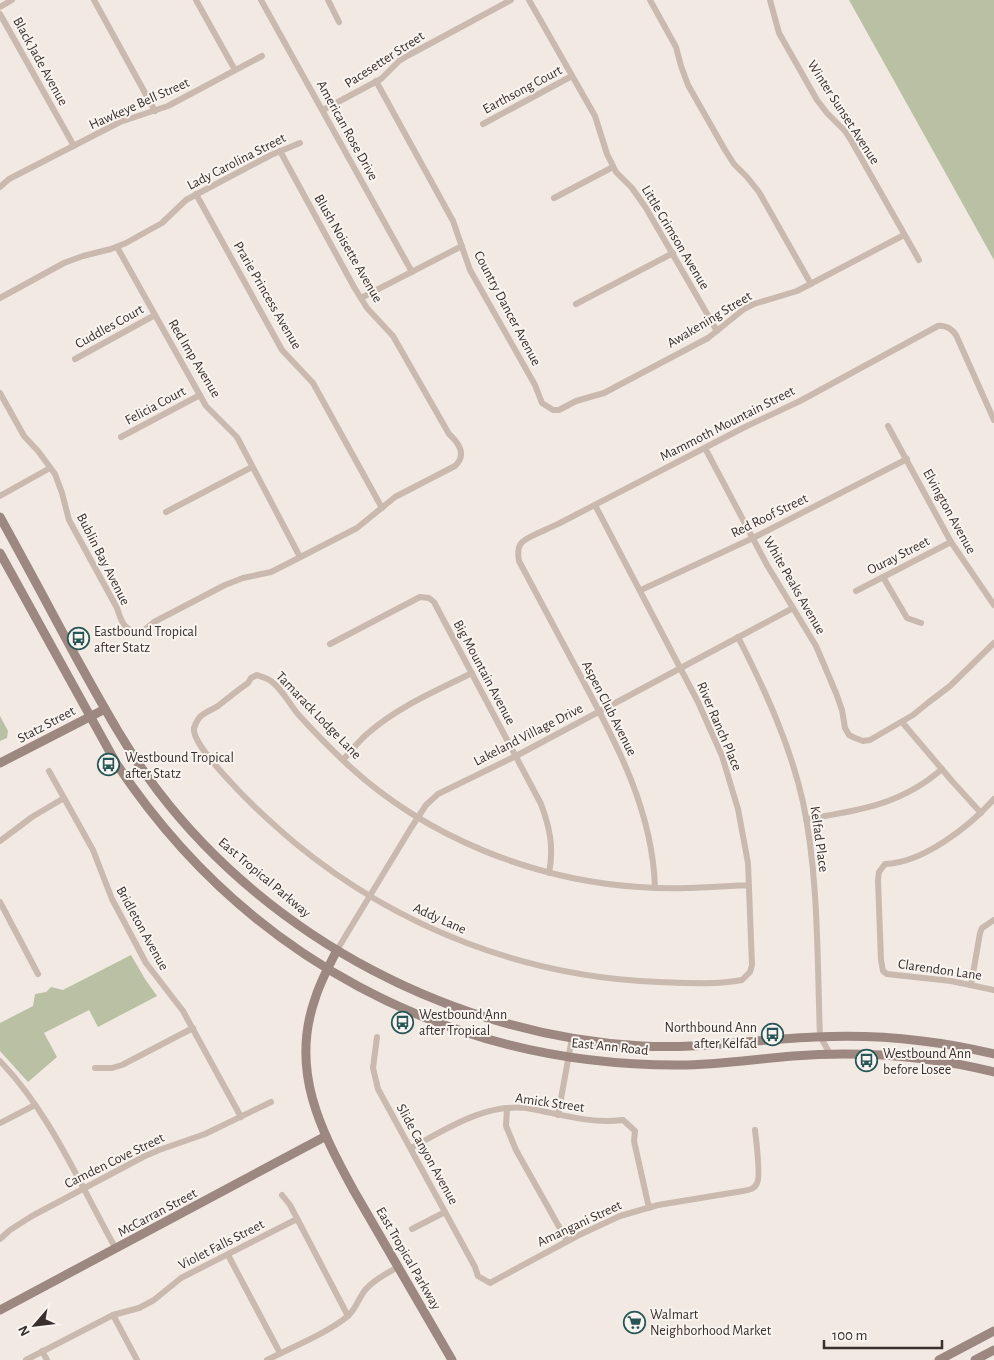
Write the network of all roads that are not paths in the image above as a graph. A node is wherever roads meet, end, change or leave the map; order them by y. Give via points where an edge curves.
1 (12, 0) edge
2 (94, 0) edge
3 (196, 0) edge
4 (262, 0) edge
5 (328, 0) edge
6 (511, 0) edge
7 (529, 0) edge
8 (650, 0) edge
9 (770, 0) edge
10 (0, 7) edge
11 (0, 14) edge
12 (339, 22) dead end
13 (262, 56) dead end
14 (235, 70) junction
15 (572, 76) junction
16 (376, 81) junction
17 (323, 110) junction
18 (155, 111) junction
19 (483, 124) dead end
20 (300, 143) dead end
21 (74, 146) junction
22 (280, 151) junction
23 (613, 167) junction
24 (0, 187) edge
25 (196, 194) junction
26 (554, 198) dead end
27 (904, 234) junction
28 (462, 246) junction
29 (117, 247) junction
30 (673, 253) junction
31 (920, 260) dead end
32 (412, 272) junction
33 (811, 284) junction
34 (0, 298) edge
35 (361, 298) junction
36 (576, 304) dead end
37 (155, 315) junction
38 (717, 331) junction
39 (75, 359) dead end
40 (0, 393) edge
41 (200, 395) junction
42 (553, 410) joint
43 (994, 420) edge
44 (888, 426) dead end
45 (121, 437) dead end
46 (704, 448) junction
47 (907, 458) junction
48 (252, 467) junction
49 (50, 468) junction
50 (0, 496) edge
51 (595, 504) junction
52 (382, 508) junction
53 (166, 512) dead end
54 (0, 517) edge
55 (753, 538) junction
56 (951, 542) junction
57 (519, 548) joint
58 (0, 554) edge
59 (300, 557) junction
60 (884, 577) junction
61 (641, 590) junction
62 (856, 591) dead end
63 (994, 606) edge
64 (793, 608) junction
65 (922, 623) dead end
66 (738, 637) junction
67 (994, 643) edge
68 (330, 644) dead end
69 (680, 668) junction
70 (472, 673) junction
71 (262, 677) joint
72 (105, 708) junction
73 (599, 711) junction
74 (90, 717) junction
75 (902, 722) junction
76 (516, 756) junction
77 (342, 760) junction
78 (0, 763) edge
79 (942, 769) junction
80 (48, 771) dead end
81 (64, 798) junction
82 (994, 799) edge
83 (980, 812) junction
84 (418, 817) junction
85 (806, 819) junction
86 (0, 841) edge
87 (549, 872) junction
88 (749, 885) junction
89 (655, 888) junction
90 (369, 896) junction
91 (0, 902) edge
92 (994, 920) edge
93 (338, 950) junction
94 (327, 970) junction
95 (38, 974) dead end
96 (746, 976) joint
97 (971, 985) junction
98 (994, 990) edge
99 (192, 1028) junction
100 (820, 1036) junction
101 (377, 1037) dead end
102 (572, 1038) junction
103 (830, 1054) junction
104 (994, 1054) edge
105 (568, 1056) junction
106 (0, 1060) edge
107 (95, 1068) dead end
108 (994, 1072) edge
109 (271, 1102) dead end
110 (35, 1105) junction
111 (507, 1108) junction
112 (558, 1115) junction
113 (240, 1117) junction
114 (0, 1123) edge
115 (756, 1130) dead end
116 (326, 1136) junction
117 (410, 1148) junction
118 (83, 1188) junction
119 (282, 1195) dead end
120 (649, 1208) junction
121 (445, 1212) junction
122 (296, 1219) junction
123 (412, 1229) dead end
124 (0, 1239) edge
125 (567, 1241) junction
126 (116, 1249) junction
127 (228, 1255) junction
128 (398, 1267) junction
129 (480, 1279) joint
130 (0, 1310) edge
131 (113, 1315) junction
132 (348, 1316) junction
133 (994, 1331) edge
134 (994, 1350) edge
135 (42, 1351) junction
136 (280, 1353) junction
137 (26, 1360) edge
138 (47, 1360) edge
139 (136, 1360) edge
140 (266, 1360) edge
141 (452, 1360) edge
142 (939, 1360) edge
143 (975, 1360) edge

1 - 10 street
2 - 18 street
3 - 14 street
4 - 17 street, American Rose Drive
5 - 12 street
6 - 16 street, Pacesetter Street via 409,54
7 - 15 street, Little Crimson Avenue
8 - 33 street via 676,47 688,85 720,142 759,192
9 - 27 street, Winter Sunset Avenue via 779,33 817,100 848,136
11 - 21 street, Black Jade Avenue
13 - 14 street, Hawkeye Bell Street
14 - 18 street, Hawkeye Bell Street
15 - 19 street, Earthsong Court
15 - 23 street, Little Crimson Avenue via 598,123
16 - 17 street, Pacesetter Street
16 - 28 street, Country Dancer Avenue via 453,221
17 - 32 street, American Rose Drive
18 - 21 street, Hawkeye Bell Street via 120,122
20 - 22 street, Lady Carolina Street
21 - 24 street, Hawkeye Bell Street
22 - 25 street, Lady Carolina Street
22 - 35 street, Blush Noisette Avenue
23 - 26 street
23 - 30 street, Little Crimson Avenue via 638,197
25 - 29 street, Lady Carolina Street via 162,223
25 - 52 street, Prarie Princess Avenue via 282,350 313,382
27 - 31 street, Winter Sunset Avenue
27 - 33 street, Awakening Street
28 - 32 street
28 - 42 street, Country Dancer Avenue via 470,270 542,403
29 - 34 street, Lady Carolina Street via 64,263
29 - 37 street, Red Imp Avenue
30 - 36 street
30 - 38 street, Little Crimson Avenue
32 - 35 street
33 - 38 street, Awakening Street via 797,292 754,304
35 - 52 street, Blush Noisette Avenue via 393,336 449,434 458,443 461,456 455,466 395,497
37 - 39 street, Cuddles Court
37 - 41 street, Red Imp Avenue
38 - 42 street, Awakening Street via 604,392
40 - 49 street, Bublin Bay Avenue via 24,436
41 - 45 street, Felicia Court
41 - 48 street, Red Imp Avenue via 206,406 237,437
43 - 46 street, Mammoth Mountain Street via 956,335 943,325
44 - 47 street, Elvington Avenue
46 - 51 street, Mammoth Mountain Street
46 - 55 street, White Peaks Avenue
47 - 55 street, Red Roof Street
47 - 56 street, Elvington Avenue
48 - 53 street
48 - 59 street, Red Imp Avenue
49 - 50 street
49 - 59 street, Bublin Bay Avenue via 59,483 69,520 122,623 131,631 140,633 154,622 226,585 271,572
51 - 57 street, Mammoth Mountain Street via 524,539
51 - 61 street, River Ranch Place
52 - 59 street via 357,528
54 - 72 main road, East Tropical Parkway
55 - 61 street, Red Roof Street
55 - 64 street, White Peaks Avenue
56 - 60 street, Ouray Street
56 - 63 street, Elvington Avenue
57 - 73 street, Aspen Club Avenue via 519,561
58 - 74 main road
60 - 62 street, Ouray Street
60 - 65 street via 907,618
61 - 69 street, River Ranch Place
64 - 66 street, Lakeland Village Drive
64 - 75 street, White Peaks Avenue via 828,674 849,735 863,741 870,740
66 - 69 street, Lakeland Village Drive
66 - 85 street, Kelfad Place via 785,741
67 - 75 street via 950,686
68 - 70 street, Big Mountain Avenue via 420,597 429,598
69 - 73 street, Lakeland Village Drive
69 - 88 street, River Ranch Place via 710,727 731,784 748,863
70 - 76 street, Big Mountain Avenue
70 - 77 street via 385,720
71 - 77 street, Tamarack Lodge Lane via 277,687 310,728
71 - 90 street, Addy Lane via 251,678 200,717 194,728 196,736 242,794 310,855
72 - 74 main road, Statz Street
72 - 93 main road, East Tropical Parkway via 150,780 200,840 245,882 305,929
73 - 76 street, Lakeland Village Drive
73 - 89 street, Aspen Club Avenue via 639,801 654,863
74 - 78 main road, Statz Street
74 - 94 main road via 137,794 186,852 245,910
75 - 79 street
76 - 84 street, Lakeland Village Drive via 438,794
76 - 87 street, Big Mountain Avenue via 548,824 552,850
77 - 84 street, Tamarack Lodge Lane
79 - 83 street
79 - 85 street via 913,790 881,804
80 - 81 street, Bridleton Avenue
81 - 86 street
81 - 99 street, Bridleton Avenue via 93,850 112,899 146,964
82 - 83 street
83 - 97 street, Clarendon Lane via 942,843 901,862 885,864 878,880 883,971 892,975
84 - 87 street, Tamarack Lodge Lane via 483,849
84 - 90 street, Lakeland Village Drive
85 - 100 street, Kelfad Place via 813,866
87 - 89 street, Tamarack Lodge Lane via 614,885
88 - 89 street, Tamarack Lodge Lane
88 - 96 street, River Ranch Place via 752,965
90 - 93 street, Lakeland Village Drive
90 - 96 street, Addy Lane via 442,934 543,967 643,982 735,981
91 - 95 street
92 - 97 street via 980,933
93 - 94 main road, East Tropical Parkway
93 - 102 main road, East Ann Road via 409,988 471,1013
94 - 105 main road, East Ann Road via 389,1003 442,1024 494,1040
94 - 116 main road, East Tropical Parkway via 311,1012 306,1044 308,1086
97 - 98 street, Clarendon Lane
99 - 107 street via 122,1065
99 - 113 street, Bridleton Avenue
100 - 102 main road, East Ann Road via 693,1047
100 - 103 street, Kelfad Place
100 - 104 main road, East Ann Road via 903,1039
101 - 117 street, Slide Canyon Avenue via 374,1060 378,1089
102 - 105 street
103 - 105 main road, East Ann Road via 680,1065
103 - 108 main road, East Ann Road via 867,1054 944,1062
105 - 112 street
106 - 110 street
109 - 113 street, Camden Cove Street
110 - 114 street
110 - 118 street
111 - 112 street, Amick Street
111 - 117 street, Amick Street via 471,1117
111 - 125 street via 506,1126 516,1150
112 - 120 street, Amick Street via 598,1122 623,1120 632,1127
113 - 118 street, Camden Cove Street via 143,1157
115 - 120 street, Amangani Street via 759,1175 754,1187
116 - 126 main road, McCarran Street
116 - 128 main road, East Tropical Parkway
117 - 121 street, Slide Canyon Avenue
118 - 124 street, Camden Cove Street via 32,1216
118 - 126 street
119 - 122 street
120 - 125 street, Amangani Street via 603,1223
121 - 123 street
121 - 129 street, Slide Canyon Avenue
122 - 127 street, Violet Falls Street
122 - 132 street
125 - 129 street, Amangani Street via 497,1280 490,1283
126 - 130 main road, McCarran Street
127 - 131 street, Violet Falls Street via 181,1278 139,1308
127 - 136 street
128 - 132 street via 364,1290
128 - 141 main road, East Tropical Parkway
131 - 135 street, Violet Falls Street
131 - 139 street
132 - 136 street
133 - 142 main road
134 - 143 main road
135 - 137 street, Violet Falls Street
135 - 138 street
136 - 140 street

